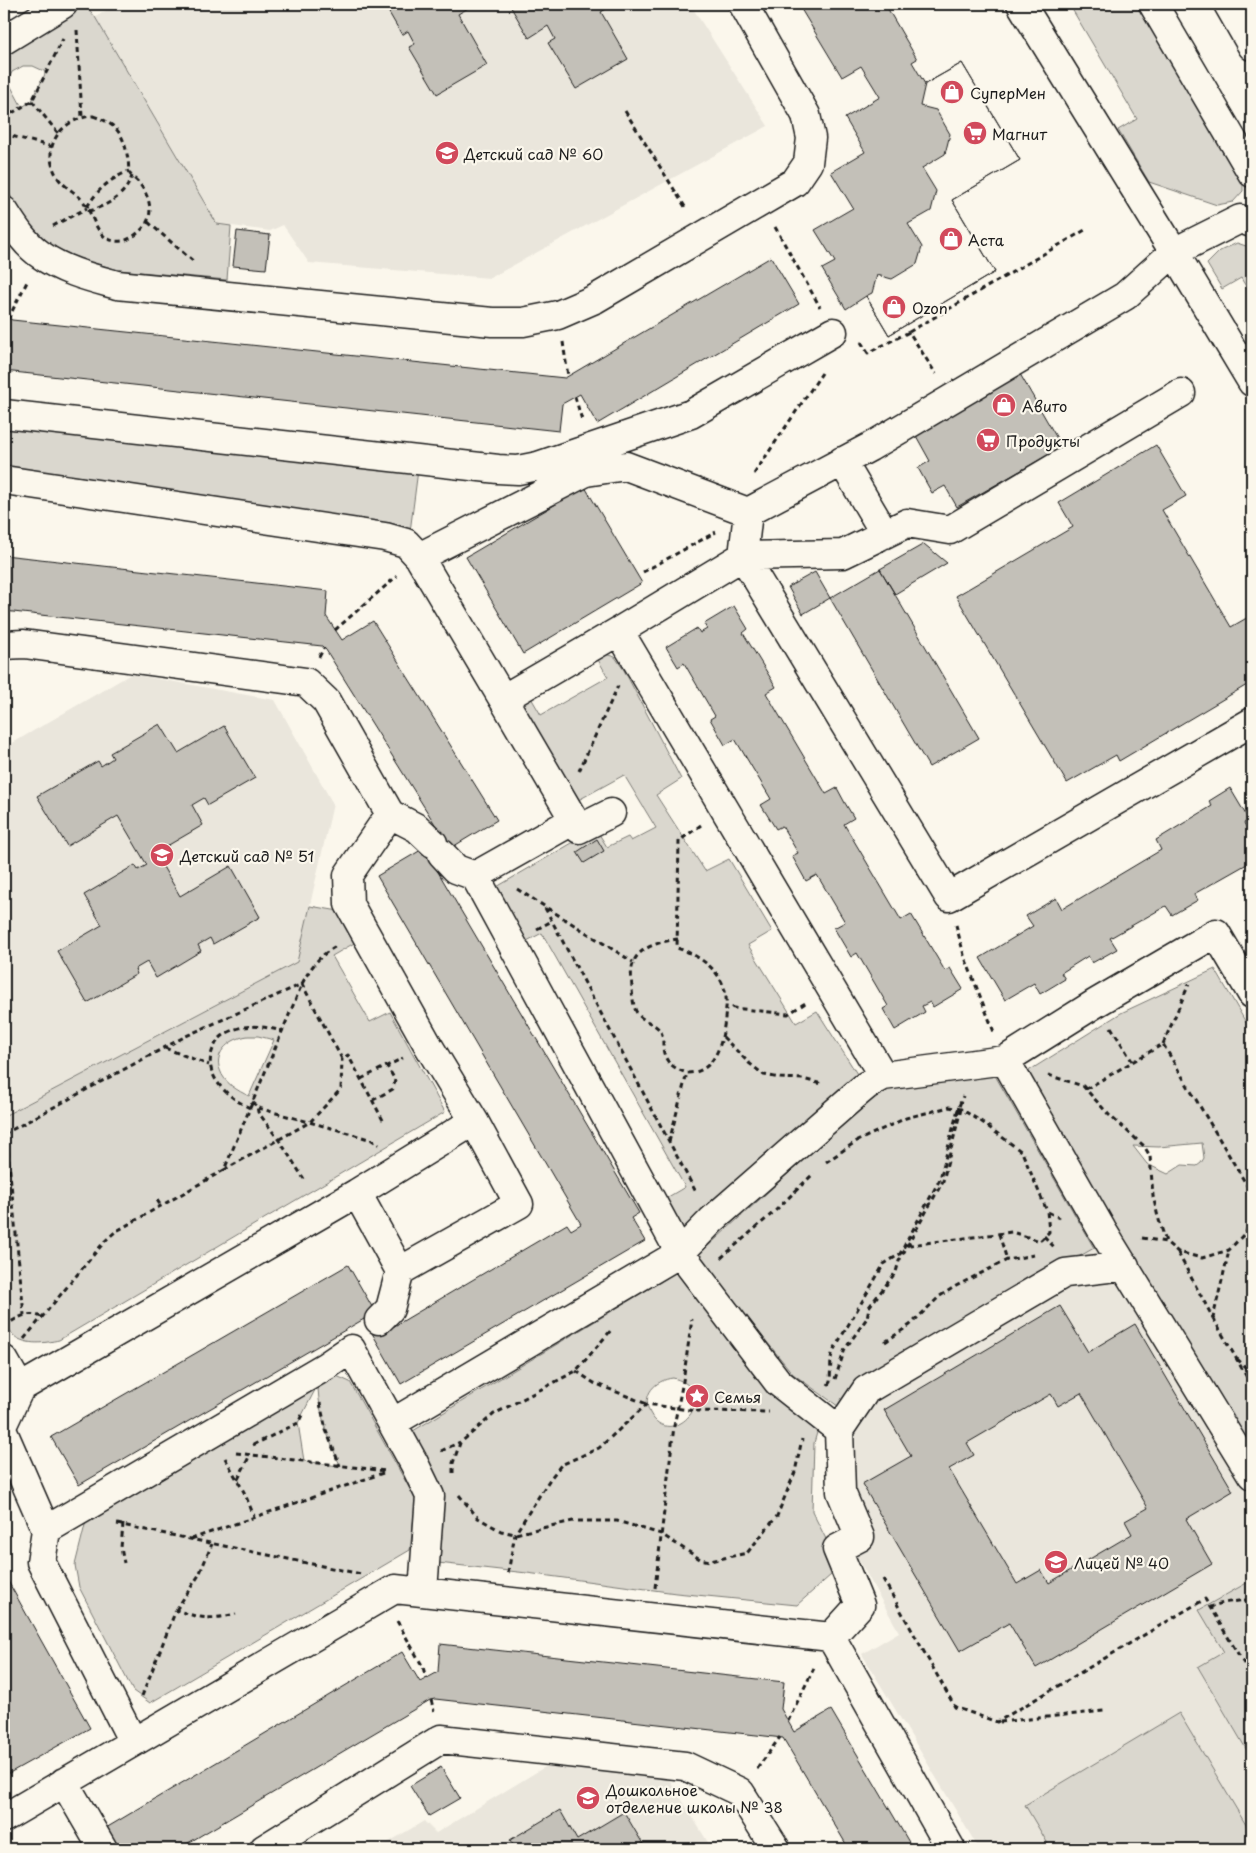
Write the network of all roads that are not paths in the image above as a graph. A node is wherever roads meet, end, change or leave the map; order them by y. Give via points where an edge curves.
1 (743, 4) edge
2 (1020, 4) edge
3 (1153, 4) edge
4 (1228, 4) edge
5 (70, 12) edge
6 (4, 40) edge
7 (1252, 46) edge
8 (1252, 173) edge
9 (4, 211) edge
10 (1252, 223) edge
11 (1174, 252) junction
12 (834, 332) road end
13 (1252, 382) edge
14 (1181, 393) dead end
15 (4, 414) edge
16 (842, 461) junction
17 (4, 480) edge
18 (750, 512) junction
19 (885, 534) junction
20 (743, 556) junction
21 (419, 557) junction
22 (619, 632) junction
23 (4, 645) edge
24 (503, 699) junction
25 (1252, 722) edge
26 (569, 812) junction
27 (611, 813) dead end
28 (390, 814) junction
29 (481, 873) junction
30 (1252, 994) edge
31 (1005, 1060) junction
32 (882, 1076) junction
33 (474, 1121) junction
34 (357, 1193) junction
35 (680, 1253) junction
36 (1125, 1266) junction
37 (400, 1271) junction
38 (351, 1349) junction
39 (13, 1350) edge
40 (20, 1388) junction
41 (4, 1422) edge
42 (392, 1423) junction
43 (839, 1430) junction
44 (4, 1434) edge
45 (1252, 1475) edge
46 (46, 1530) junction
47 (423, 1591) junction
48 (831, 1637) junction
49 (133, 1742) junction
50 (64, 1782) junction
51 (4, 1818) edge
52 (103, 1849) edge
53 (264, 1849) edge
54 (776, 1849) edge
55 (951, 1849) edge

1 - 9 street via 806,115 811,138 808,163 795,182 595,299 558,315 523,322 492,322 117,285 76,273 44,242 17,232
2 - 11 street
3 - 8 street
4 - 7 street
5 - 6 street
10 - 11 street via 1240,219
11 - 13 street
11 - 16 street via 1124,296
12 - 15 street via 691,414 518,470
14 - 19 street via 950,530 907,524
16 - 18 street
16 - 19 street
17 - 21 street via 385,537 406,543
18 - 20 street
18 - 21 street via 626,466 586,472
19 - 20 street via 843,554
20 - 22 street
20 - 25 street via 949,898
21 - 24 street
22 - 24 street
22 - 32 street
23 - 28 street via 24,644 306,682 326,701
24 - 26 street
26 - 27 street via 579,829
26 - 29 street
28 - 29 street via 417,828 456,869
28 - 33 street via 348,875 349,904
29 - 35 street
30 - 31 street via 1216,933
31 - 32 street
31 - 36 street
32 - 35 street via 855,1095 712,1220
33 - 34 street
33 - 37 street via 519,1204
34 - 37 street
34 - 40 street
35 - 42 street
35 - 43 street via 778,1382 821,1404
36 - 43 street via 1065,1273 866,1390
36 - 45 street
37 - 38 street via 390,1309
38 - 42 street
38 - 46 street
39 - 40 street
40 - 41 street
42 - 47 street via 430,1496
43 - 48 street via 841,1492 860,1537 837,1549 860,1605
44 - 46 street
46 - 49 street via 41,1562
47 - 48 street
47 - 49 street via 395,1589
48 - 55 street
49 - 50 street
50 - 51 street
50 - 52 street
53 - 54 street via 441,1739 685,1766 740,1792

